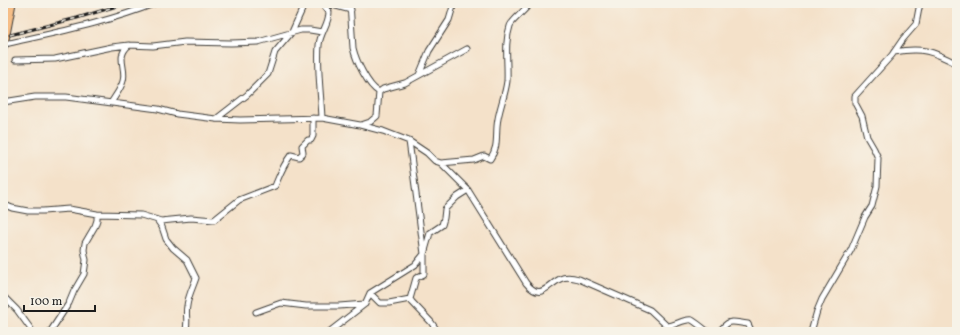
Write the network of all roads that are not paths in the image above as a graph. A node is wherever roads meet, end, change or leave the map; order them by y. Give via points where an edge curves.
1 (11, 3) edge
2 (156, 3) edge
3 (305, 3) edge
4 (322, 3) edge
5 (326, 3) edge
6 (350, 3) edge
7 (454, 3) edge
8 (530, 3) edge
9 (920, 3) edge
10 (351, 10) junction
11 (292, 32) junction
12 (322, 32) junction
13 (5, 44) edge
14 (129, 45) junction
15 (467, 48) dead end
16 (894, 52) junction
17 (15, 60) dead end
18 (957, 64) edge
19 (419, 75) junction
20 (379, 92) junction
21 (3, 102) edge
22 (111, 103) junction
23 (313, 118) junction
24 (322, 118) junction
25 (216, 119) junction
26 (360, 125) junction
27 (409, 141) junction
28 (441, 163) junction
29 (468, 190) junction
30 (5, 205) dead end
31 (97, 214) junction
32 (157, 220) junction
33 (424, 254) junction
34 (370, 293) junction
35 (3, 296) edge
36 (410, 299) junction
37 (366, 304) junction
38 (256, 312) dead end
39 (33, 332) edge
40 (50, 332) edge
41 (185, 332) edge
42 (329, 332) edge
43 (438, 332) edge
44 (708, 332) edge
45 (719, 332) edge
46 (752, 332) edge
47 (811, 332) edge

1 - 13 highway
2 - 13 street via 62,31
3 - 11 street
4 - 12 street via 329,12
5 - 10 street
6 - 10 street
7 - 19 street via 449,20 429,51
8 - 28 street via 509,28 506,53 507,80 497,125 495,152 490,159 484,156 474,160
9 - 16 street via 916,24
10 - 20 street via 354,56 368,81
11 - 12 street
11 - 14 street via 258,42
11 - 25 street via 275,52 268,74 247,95
12 - 24 street via 319,49
14 - 17 street via 55,59
14 - 22 street via 124,51 121,63 123,80
15 - 19 street
16 - 18 street via 924,50
16 - 47 street via 855,96 867,137 878,158 877,186 872,206 851,250 822,298
19 - 20 street via 406,84 383,88
20 - 26 street via 377,116 370,122
21 - 22 street via 48,96
22 - 25 street
23 - 24 street
23 - 25 street
23 - 32 street via 311,140 302,146 303,153 299,157 291,155 286,161 276,186 239,200 214,220
24 - 26 street
26 - 27 street
27 - 28 street
27 - 33 street
28 - 29 street
29 - 33 street via 445,209 442,225 430,233
29 - 44 street via 526,283 535,291 542,292 561,278 579,279 650,310 666,326 689,320
30 - 31 street via 28,211 69,209
31 - 32 street via 142,215
31 - 40 street via 95,226 85,243 84,274
32 - 41 street via 166,239 186,260 196,278 187,304 188,324
33 - 34 street via 411,269
33 - 36 street via 424,274 416,278
34 - 36 street via 380,303
34 - 37 street
35 - 39 street
36 - 43 street
37 - 38 street via 306,306 281,303
37 - 42 street
45 - 46 street via 725,324 732,322 748,324

